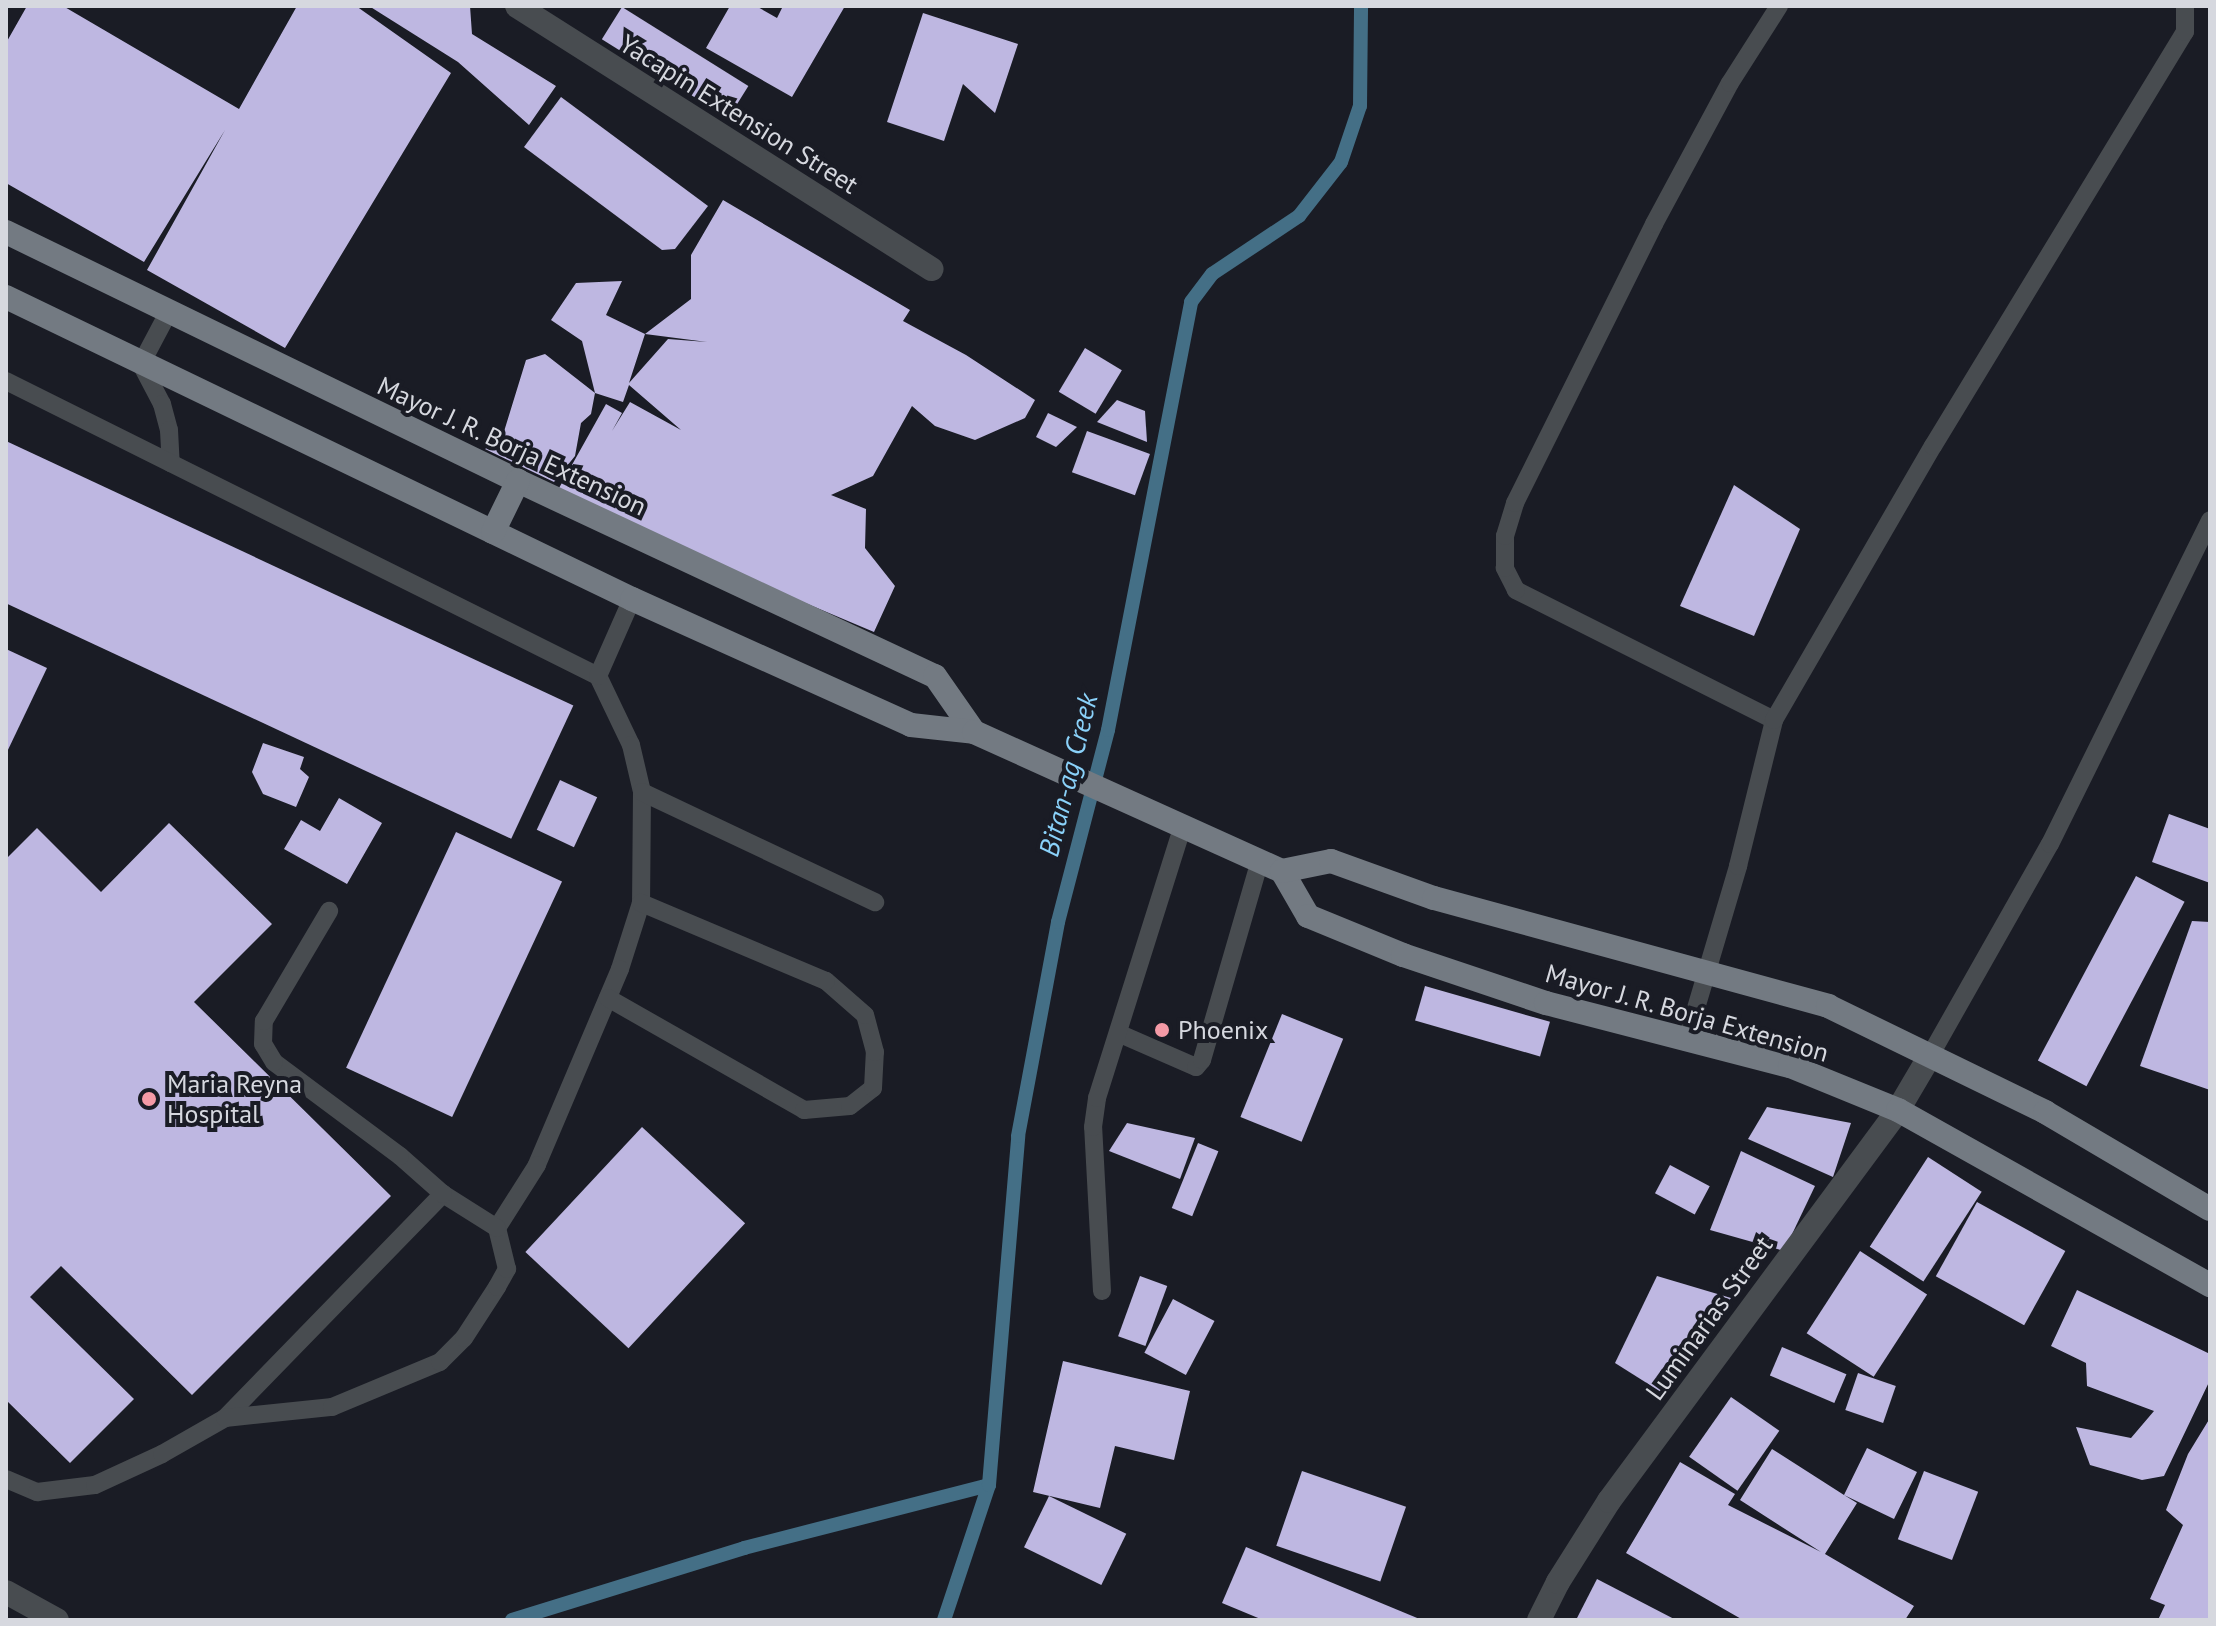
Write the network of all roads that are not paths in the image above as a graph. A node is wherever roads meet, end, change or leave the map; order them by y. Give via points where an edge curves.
1 (517, 6) edge
2 (1779, 6) edge
3 (2185, 6) edge
4 (6, 232) edge
5 (932, 269) dead end
6 (6, 297) edge
7 (168, 313) junction
8 (141, 364) junction
9 (6, 381) edge
10 (171, 463) junction
11 (518, 481) junction
12 (2210, 520) edge
13 (493, 532) junction
14 (632, 599) junction
15 (598, 676) junction
16 (1774, 720) junction
17 (974, 732) junction
18 (642, 792) junction
19 (1183, 825) junction
20 (1271, 866) junction
21 (875, 902) dead end
22 (641, 903) junction
23 (329, 911) dead end
24 (1706, 971) junction
25 (608, 998) junction
26 (1118, 1033) junction
27 (1686, 1042) junction
28 (1931, 1054) junction
29 (1898, 1110) junction
30 (443, 1194) junction
31 (2210, 1209) edge
32 (497, 1228) junction
33 (2210, 1285) edge
34 (1102, 1291) dead end
35 (225, 1418) junction
36 (6, 1479) edge
37 (6, 1592) edge
38 (57, 1620) edge
39 (1539, 1620) edge

1 - 5 street, Yacapin Extension Street
2 - 16 lane via 1730,83 1654,224 1515,503 1505,536 1505,568 1516,590
3 - 16 lane via 2185,32 1933,446
4 - 7 main road, Mayor J. R. Borja Extension
6 - 8 main road
7 - 8 lane
7 - 11 main road, Mayor J. R. Borja Extension
8 - 10 lane via 162,404
8 - 13 main road
9 - 10 lane
10 - 15 lane
11 - 13 main road
11 - 17 main road, Mayor J. R. Borja Extension via 935,676
12 - 28 lane via 2050,844
13 - 14 main road
14 - 15 lane
14 - 17 main road via 911,725
15 - 18 lane via 631,745
16 - 24 lane
17 - 19 main road
18 - 21 lane
18 - 22 lane
19 - 20 main road
19 - 26 lane
20 - 24 main road, Mayor J. R. Borja Extension via 1331,861 1434,898
20 - 26 lane via 1196,1067
20 - 27 main road, Mayor J. R. Borja Extension via 1308,916 1532,999
22 - 25 lane
22 - 25 lane via 826,981 865,1015 875,1052 873,1088 850,1106 804,1110
23 - 30 lane via 264,1021 263,1044 274,1062
24 - 27 lane
24 - 28 main road, Mayor J. R. Borja Extension via 1828,1006
25 - 32 lane via 537,1165
26 - 34 lane via 1093,1127
27 - 29 main road, Mayor J. R. Borja Extension via 1790,1066
28 - 29 street, Luminarias Street
28 - 31 main road, Mayor J. R. Borja Extension via 2045,1112
29 - 33 main road, Mayor J. R. Borja Extension
29 - 39 street, Luminarias Street via 1609,1501
30 - 32 lane
30 - 35 lane
32 - 35 lane via 507,1269 464,1338 440,1362 332,1407
35 - 36 lane via 95,1485 37,1492
37 - 38 street

